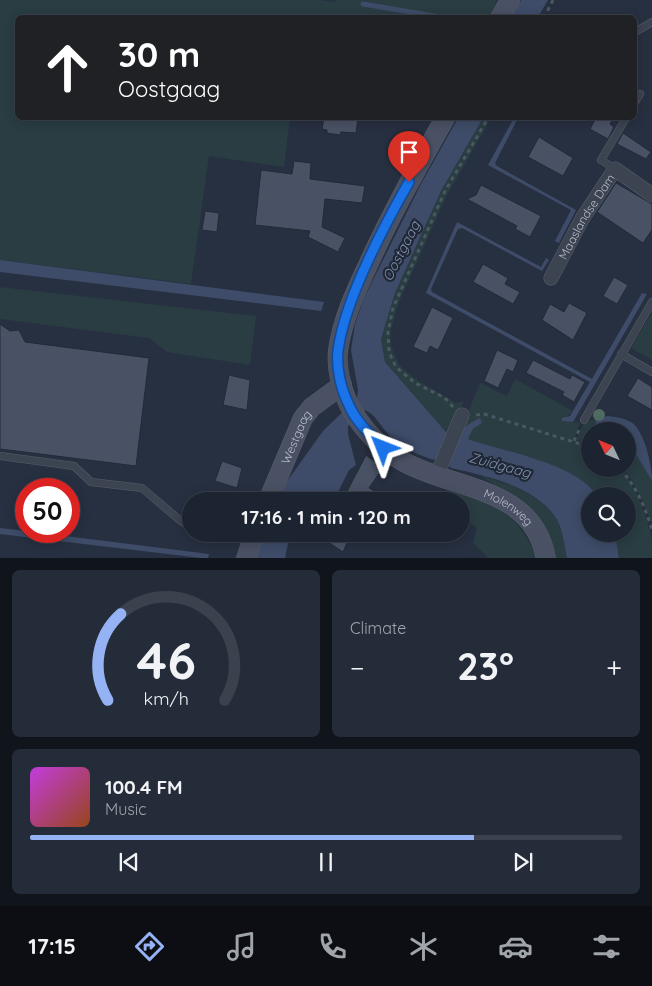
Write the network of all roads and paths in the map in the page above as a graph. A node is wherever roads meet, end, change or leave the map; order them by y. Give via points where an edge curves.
1 (553, 0) edge
2 (546, 15) edge
3 (652, 22) edge
4 (637, 31) edge
5 (640, 94) dead end
6 (637, 99) edge
7 (444, 120) edge
8 (487, 120) edge
9 (625, 120) edge
10 (615, 169) junction
11 (652, 195) edge
12 (551, 278) dead end
13 (652, 302) edge
14 (621, 354) junction
15 (652, 372) edge
16 (342, 385) junction
17 (462, 415) junction
18 (584, 420) dead end
19 (581, 444) edge
20 (0, 456) edge
21 (438, 473) junction
22 (629, 478) edge
23 (272, 492) edge
24 (182, 522) edge
25 (652, 530) edge
26 (249, 542) edge
27 (246, 558) edge
28 (546, 558) edge

1 - 2 path
3 - 4 lane
5 - 6 lane
7 - 16 main road via 400,198 356,291 342,330 338,353
8 - 17 path via 445,191 393,308 388,332 389,352 396,367 415,383 445,398
9 - 10 lane via 601,160
10 - 11 street, Maaslandse Dam
10 - 12 street, Maaslandse Dam via 582,219
13 - 14 lane
14 - 15 lane
14 - 18 lane
16 - 21 main road, Molenweg via 348,404 362,426 383,448 406,462
16 - 23 main road, Westgaag via 312,407 303,418
17 - 19 path via 484,414
17 - 21 street
20 - 24 lane via 74,466 92,482 142,488
21 - 28 main road, Molenweg via 513,505 532,525
22 - 25 path via 648,515
26 - 27 main road

